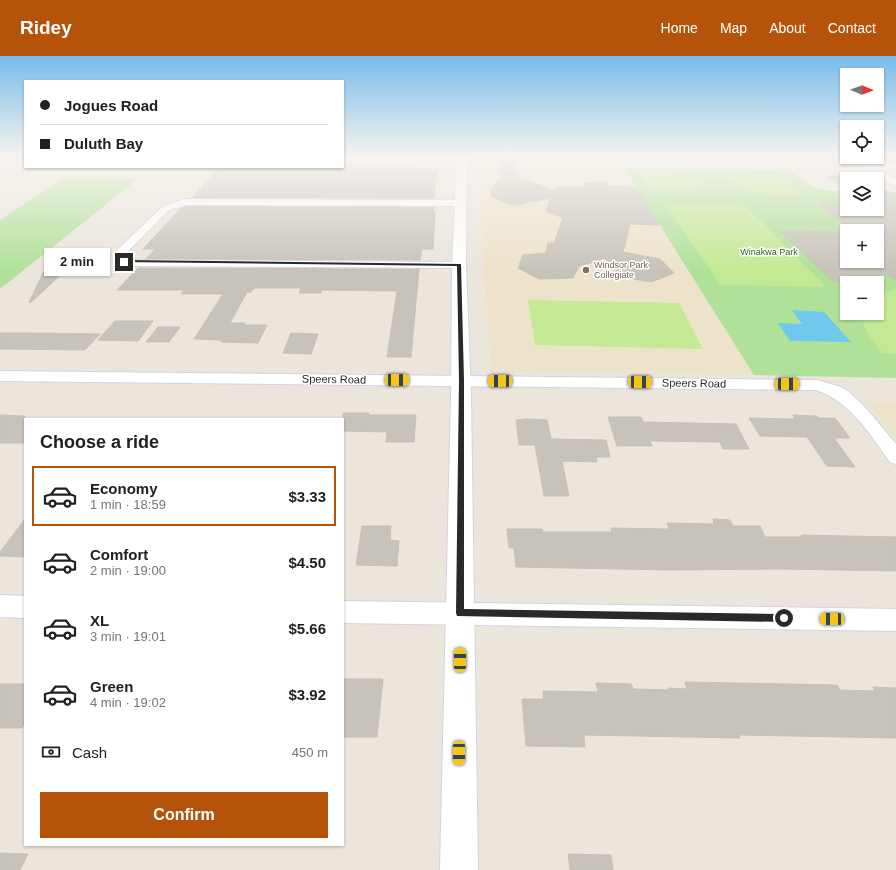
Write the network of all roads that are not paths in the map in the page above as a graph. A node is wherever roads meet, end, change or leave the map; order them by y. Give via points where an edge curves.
1 (461, 194) edge
2 (461, 203) junction
3 (459, 265) junction
4 (0, 376) edge
5 (461, 380) junction
6 (896, 457) edge
7 (0, 606) edge
8 (24, 607) edge
9 (344, 612) edge
10 (460, 613) junction
11 (896, 620) edge
12 (459, 870) edge

1 - 2 street
2 - 3 street
2 - 3 street via 186,202 166,208 121,252 119,258 124,262 136,263
3 - 5 street
4 - 5 street, Speers Road
5 - 6 street, Speers Road via 817,385 835,391 854,406
5 - 10 street
7 - 8 street
9 - 10 street
10 - 11 street
10 - 12 street

